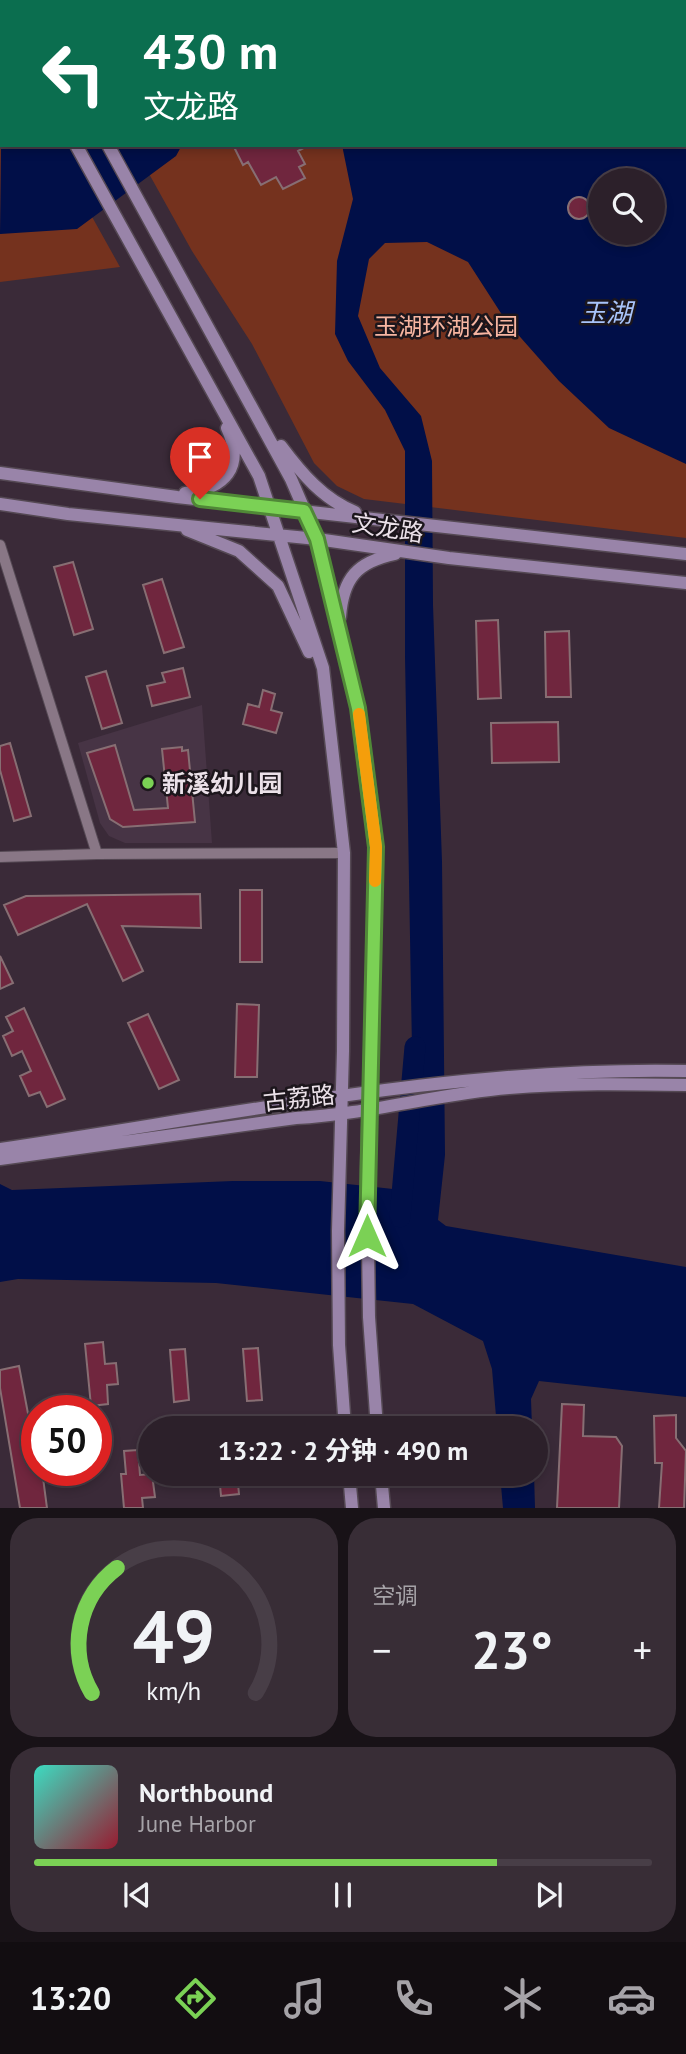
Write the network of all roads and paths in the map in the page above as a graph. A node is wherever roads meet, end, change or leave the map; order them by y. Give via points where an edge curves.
1 (77, 147) edge
2 (109, 147) edge
3 (192, 355) junction
4 (250, 403) junction
5 (0, 473) edge
6 (166, 495) junction
7 (0, 504) edge
8 (270, 507) junction
9 (304, 511) junction
10 (368, 518) junction
11 (174, 524) junction
12 (280, 534) junction
13 (317, 539) junction
14 (0, 545) edge
15 (404, 552) junction
16 (686, 554) edge
17 (686, 583) edge
18 (339, 628) junction
19 (327, 710) junction
20 (344, 853) junction
21 (97, 854) junction
22 (0, 857) edge
23 (686, 1071) edge
24 (686, 1085) edge
25 (369, 1093) junction
26 (341, 1098) junction
27 (369, 1111) junction
28 (340, 1115) junction
29 (0, 1149) edge
30 (0, 1159) edge
31 (344, 1416) edge
32 (376, 1416) edge
33 (350, 1486) edge
34 (382, 1486) edge
35 (352, 1508) edge
36 (384, 1508) edge

1 - 3 main road
2 - 4 main road
3 - 6 main road via 231,437 233,464 216,486
3 - 8 main road via 259,476
4 - 9 main road
4 - 10 main road via 297,467 332,503
5 - 6 main road, 文龙路
6 - 8 main road, 文龙路
7 - 11 main road, 文龙路
8 - 9 main road, 文龙路
8 - 12 main road
9 - 10 main road, 文龙路
9 - 13 main road
10 - 16 main road, 文龙路
11 - 12 main road, 文龙路
11 - 19 main road via 239,551 278,586 306,642
12 - 13 main road, 文龙路
12 - 19 main road via 323,668
13 - 15 main road, 文龙路
13 - 18 main road
14 - 21 street
15 - 17 main road, 文龙路
15 - 18 main road via 373,559 359,568 341,600
18 - 25 main road via 358,708 376,847
19 - 20 main road
20 - 21 street
20 - 26 main road
21 - 22 street
23 - 25 main road, 古荔路 via 565,1073
24 - 27 main road, 古荔路 via 509,1088
25 - 26 main road, 古荔路
25 - 27 main road
26 - 28 main road
26 - 29 main road, 古荔路
27 - 28 main road, 古荔路
27 - 32 main road via 368,1307
28 - 30 main road, 古荔路
28 - 31 main road via 339,1345
33 - 35 main road
34 - 36 main road

